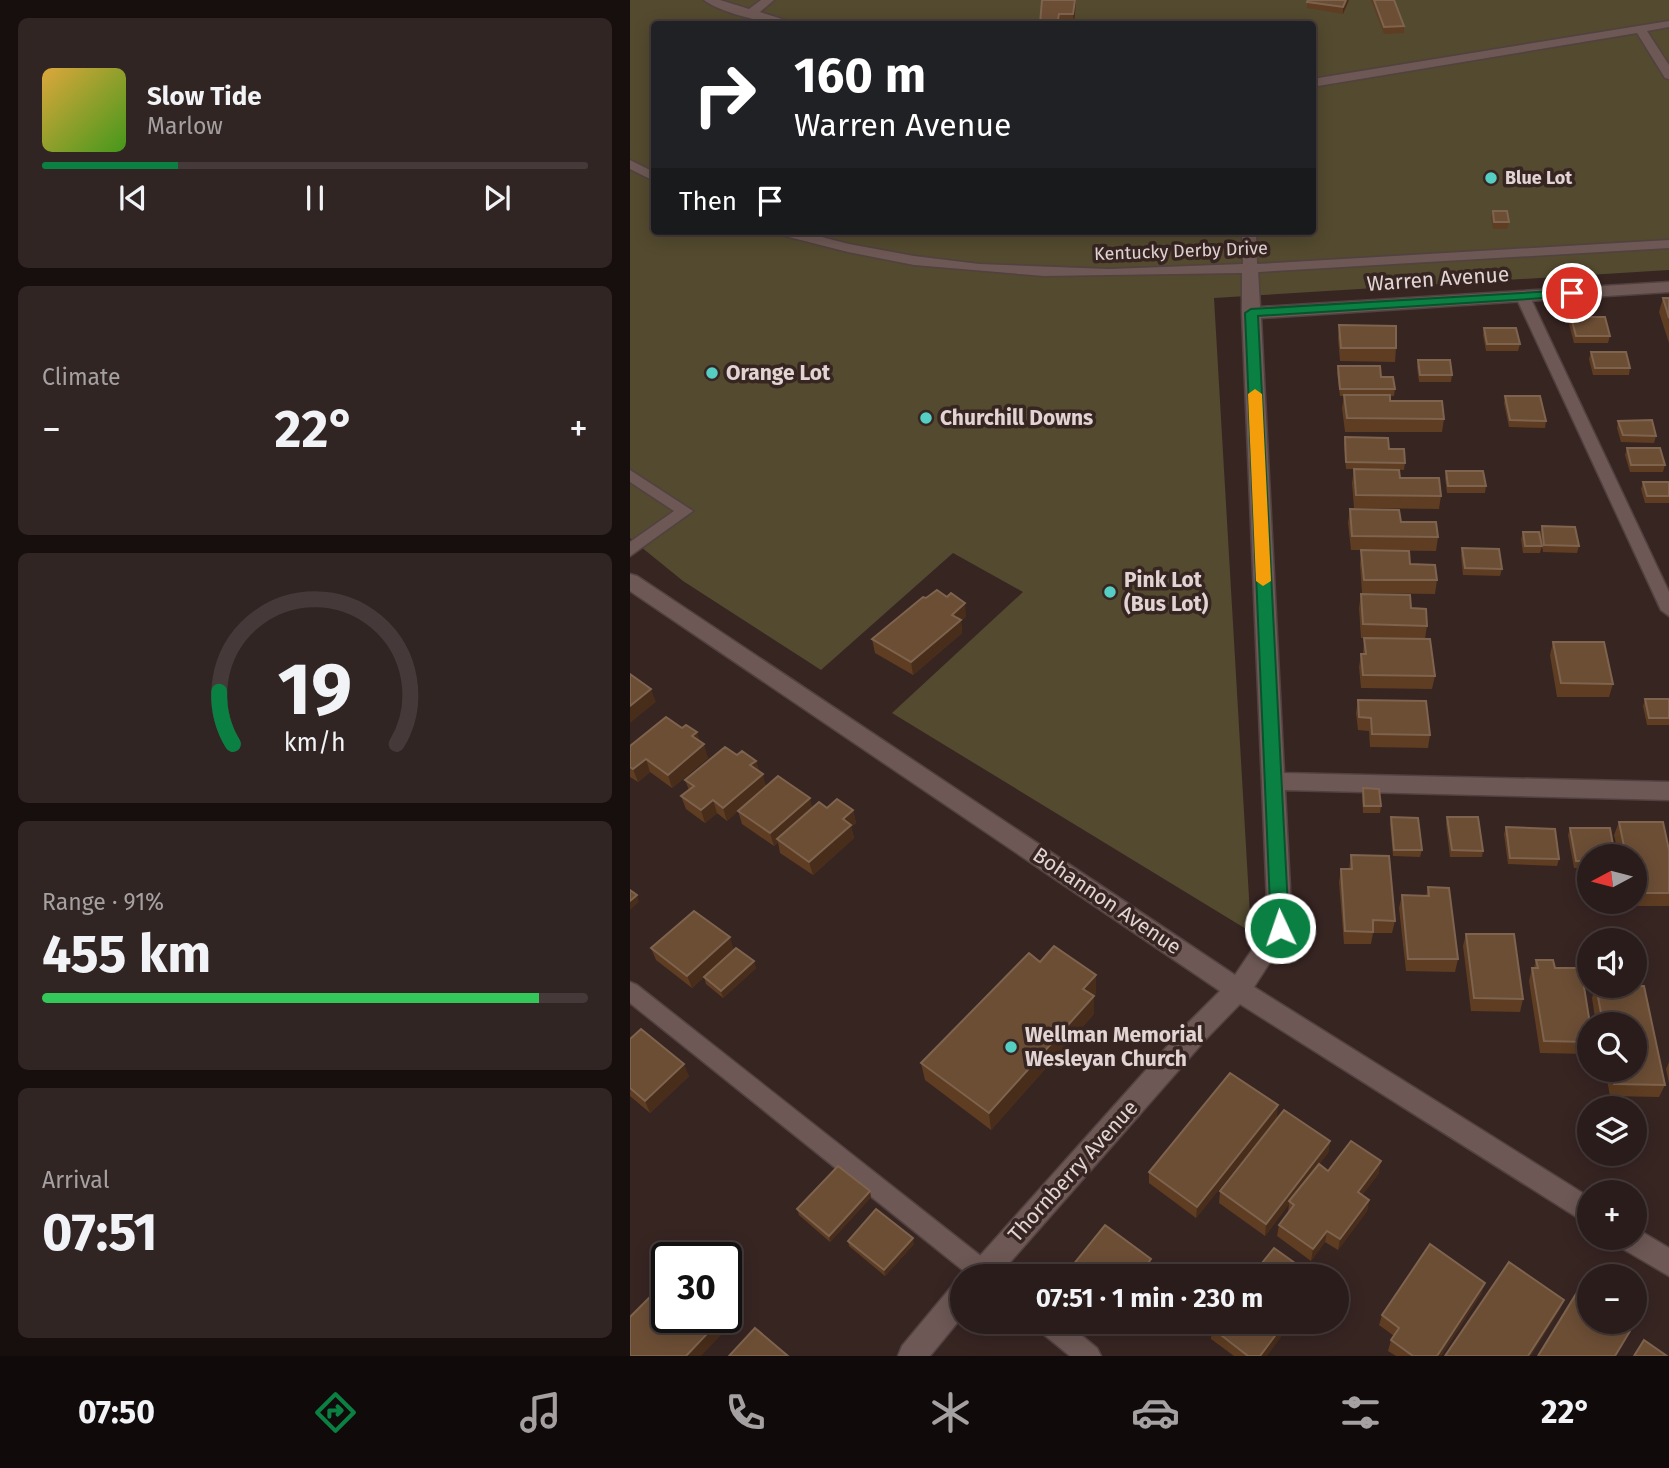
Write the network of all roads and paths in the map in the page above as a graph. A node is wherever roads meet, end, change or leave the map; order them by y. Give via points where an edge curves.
1 (710, 0) edge
2 (768, 0) edge
3 (750, 14) junction
4 (779, 21) edge
5 (1669, 24) edge
6 (1641, 30) junction
7 (1669, 75) edge
8 (1316, 82) edge
9 (630, 164) edge
10 (651, 175) edge
11 (798, 235) edge
12 (1249, 235) edge
13 (1669, 244) edge
14 (1250, 268) junction
15 (1669, 287) edge
16 (1523, 296) junction
17 (1251, 313) junction
18 (630, 475) edge
19 (630, 550) edge
20 (630, 582) edge
21 (1669, 610) edge
22 (1272, 781) junction
23 (1669, 791) edge
24 (1238, 990) junction
25 (630, 991) edge
26 (1577, 1204) edge
27 (1647, 1249) edge
28 (1669, 1263) edge
29 (971, 1264) edge
30 (993, 1264) edge
31 (950, 1310) edge
32 (1061, 1334) edge
33 (912, 1356) edge
34 (1089, 1356) edge

1 - 3 lane
2 - 3 lane
3 - 4 lane
5 - 6 lane
6 - 7 lane
6 - 8 lane
9 - 10 lane
11 - 14 lane, Kentucky Derby Drive via 880,256 990,271 1098,274
12 - 14 lane
13 - 14 lane, Kentucky Derby Drive
14 - 17 street, Thornberry Avenue
15 - 16 street, Warren Avenue
16 - 17 street, Warren Avenue
16 - 21 lane
17 - 22 street, Thornberry Avenue
18 - 19 lane via 685,511
20 - 24 street, Bohannon Avenue
22 - 23 street
22 - 24 street, Thornberry Avenue via 1280,928
24 - 26 street, Bohannon Avenue
24 - 30 street, Thornberry Avenue
25 - 29 lane
27 - 28 street
31 - 33 street
32 - 34 lane

